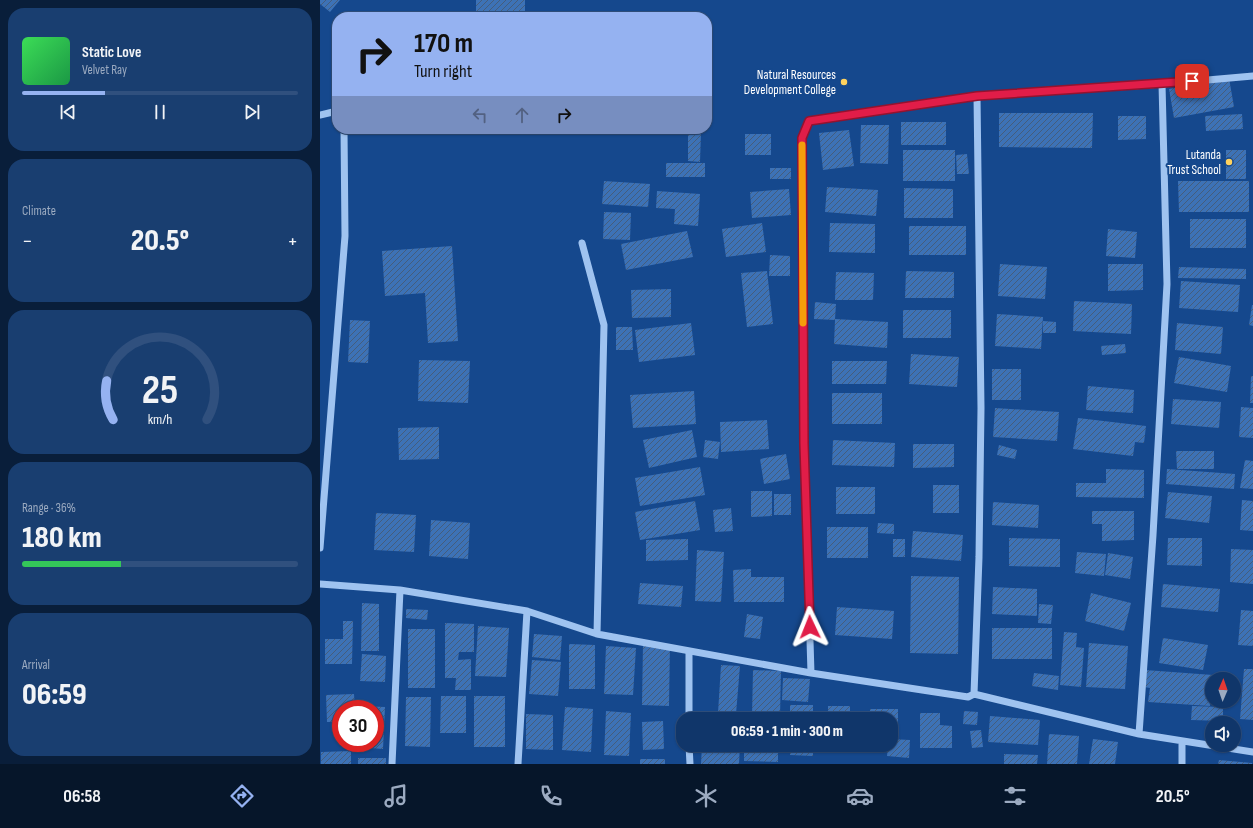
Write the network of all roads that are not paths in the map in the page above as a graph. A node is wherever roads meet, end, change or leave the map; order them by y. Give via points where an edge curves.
1 (1253, 76) edge
2 (1162, 84) junction
3 (977, 96) junction
4 (332, 112) edge
5 (320, 115) edge
6 (344, 134) edge
7 (582, 243) dead end
8 (320, 548) edge
9 (320, 584) edge
10 (400, 590) junction
11 (526, 611) junction
12 (597, 634) junction
13 (689, 651) junction
14 (811, 673) junction
15 (974, 694) junction
16 (689, 712) edge
17 (1139, 734) junction
18 (1182, 742) junction
19 (689, 752) edge
20 (1253, 752) edge
21 (392, 764) edge
22 (518, 764) edge
23 (690, 764) edge
24 (1182, 764) edge

1 - 2 street
2 - 3 street
2 - 17 street via 1167,284
3 - 14 street via 809,121 802,138 804,444
3 - 15 street via 981,408
4 - 5 street
6 - 8 street via 345,236
7 - 12 street via 604,325
9 - 10 street
10 - 11 street
10 - 21 street
11 - 12 street
11 - 22 street
12 - 13 street
13 - 14 street
13 - 16 street
14 - 15 street via 968,697
15 - 17 street
17 - 18 street
18 - 20 street
18 - 24 street
19 - 23 street

